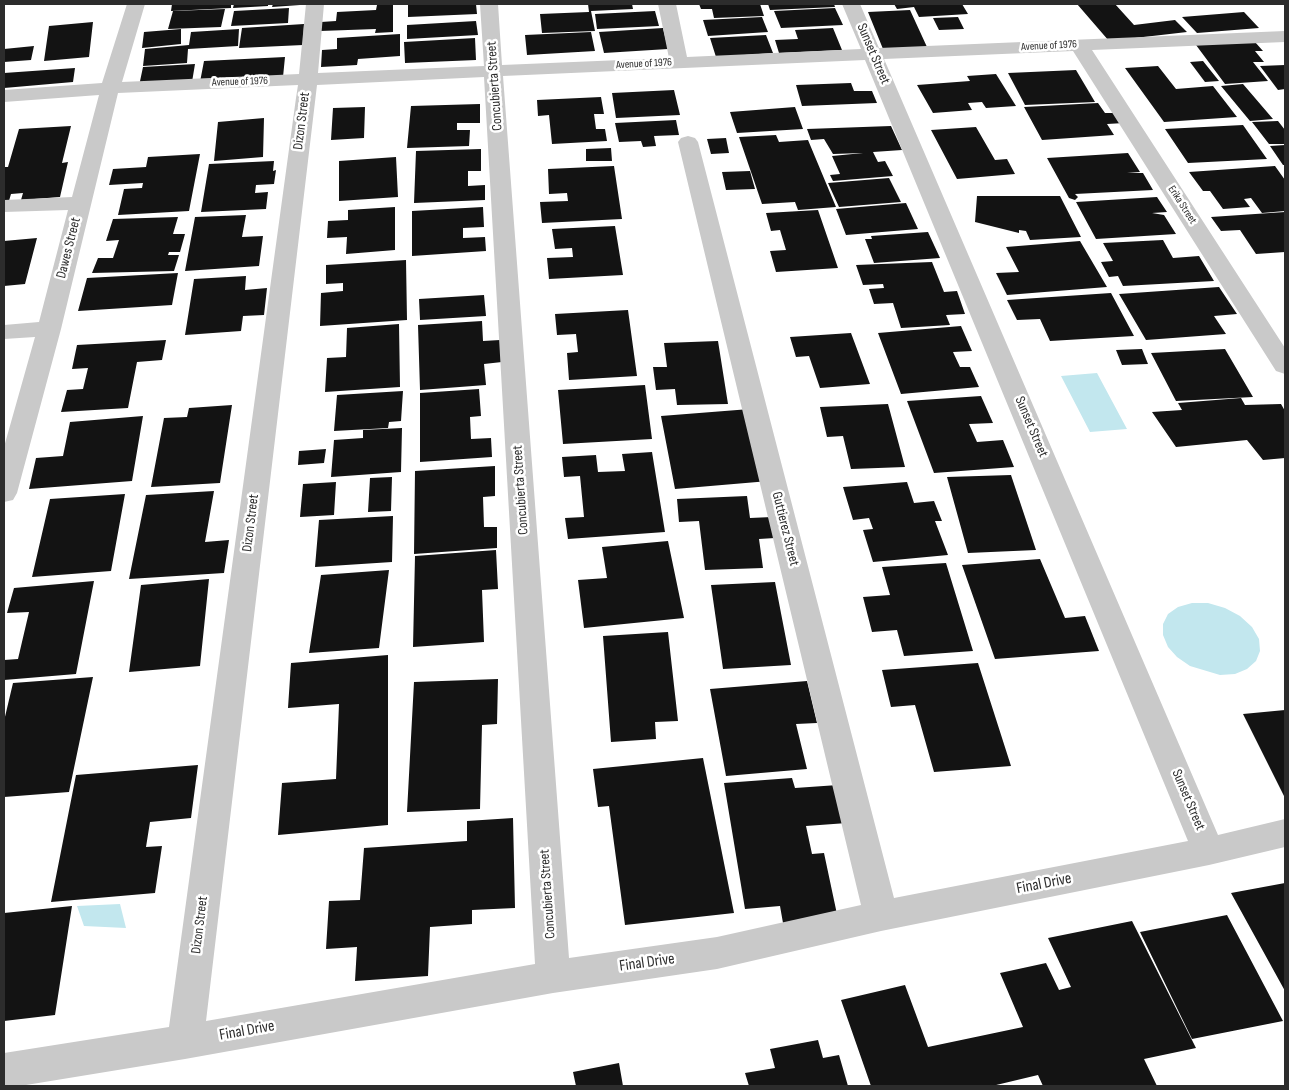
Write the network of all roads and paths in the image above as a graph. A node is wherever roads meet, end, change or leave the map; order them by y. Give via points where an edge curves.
1 (136, 4) edge
2 (315, 4) edge
3 (489, 4) edge
4 (666, 4) edge
5 (851, 4) edge
6 (1285, 36) edge
7 (1079, 45) junction
8 (873, 55) junction
9 (679, 62) junction
10 (494, 72) junction
11 (308, 79) junction
12 (110, 88) junction
13 (4, 96) edge
14 (688, 142) dead end
15 (81, 203) junction
16 (4, 206) edge
17 (49, 329) junction
18 (4, 332) edge
19 (1285, 366) edge
20 (4, 493) edge
21 (1285, 833) edge
22 (1209, 851) junction
23 (882, 916) junction
24 (553, 977) junction
25 (185, 1042) junction
26 (4, 1071) edge

1 - 12 street, Dawes Street
2 - 11 street, Dizon Street
3 - 10 street, Concubierta Street
4 - 9 street
5 - 8 street, Sunset Street
6 - 7 street, Avenue of 1976
7 - 8 street, Avenue of 1976
7 - 19 street, Erika Street
8 - 9 street, Avenue of 1976
8 - 22 street, Sunset Street
9 - 10 street, Avenue of 1976
10 - 11 street, Avenue of 1976
10 - 24 street, Concubierta Street
11 - 12 street, Avenue of 1976
11 - 25 street, Dizon Street
12 - 13 street, Avenue of 1976
12 - 15 street, Dawes Street
14 - 23 street, Guttierez Street
15 - 16 street
15 - 17 street, Dawes Street
17 - 18 street
17 - 20 street, Dawes Street
21 - 22 street, Final Drive
22 - 23 street, Final Drive
23 - 24 street, Final Drive via 717,953
24 - 25 street, Final Drive
25 - 26 street, Final Drive

